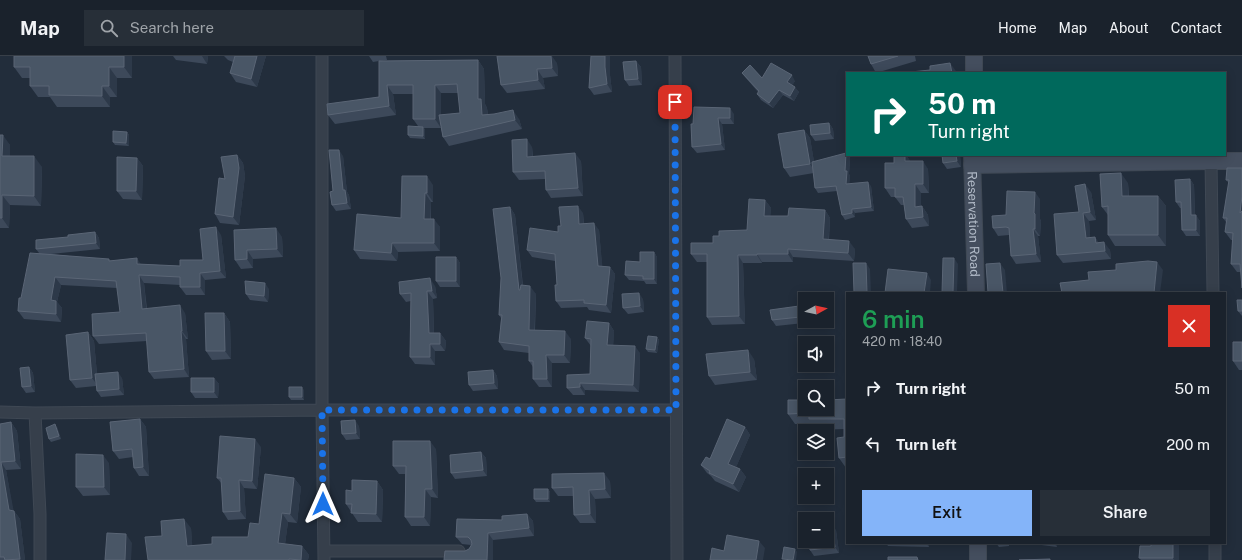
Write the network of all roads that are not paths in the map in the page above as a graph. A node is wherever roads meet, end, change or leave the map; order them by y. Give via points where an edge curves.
1 (322, 56) edge
2 (675, 56) edge
3 (974, 56) edge
4 (974, 72) edge
5 (972, 160) edge
6 (1211, 161) junction
7 (1242, 161) edge
8 (976, 292) edge
9 (1213, 292) edge
10 (322, 410) junction
11 (676, 410) junction
12 (0, 412) edge
13 (36, 413) junction
14 (978, 544) edge
15 (1215, 544) edge
16 (470, 551) edge
17 (324, 556) edge
18 (40, 560) edge
19 (677, 560) edge
20 (978, 560) edge
21 (1215, 560) edge

1 - 10 street
2 - 11 street
3 - 4 street
5 - 6 street
5 - 8 street, Reservation Road
6 - 7 street
6 - 9 street
10 - 11 street
10 - 13 street
10 - 17 street
11 - 19 street
12 - 13 street
13 - 18 street
14 - 20 street
15 - 21 street
16 - 17 street

